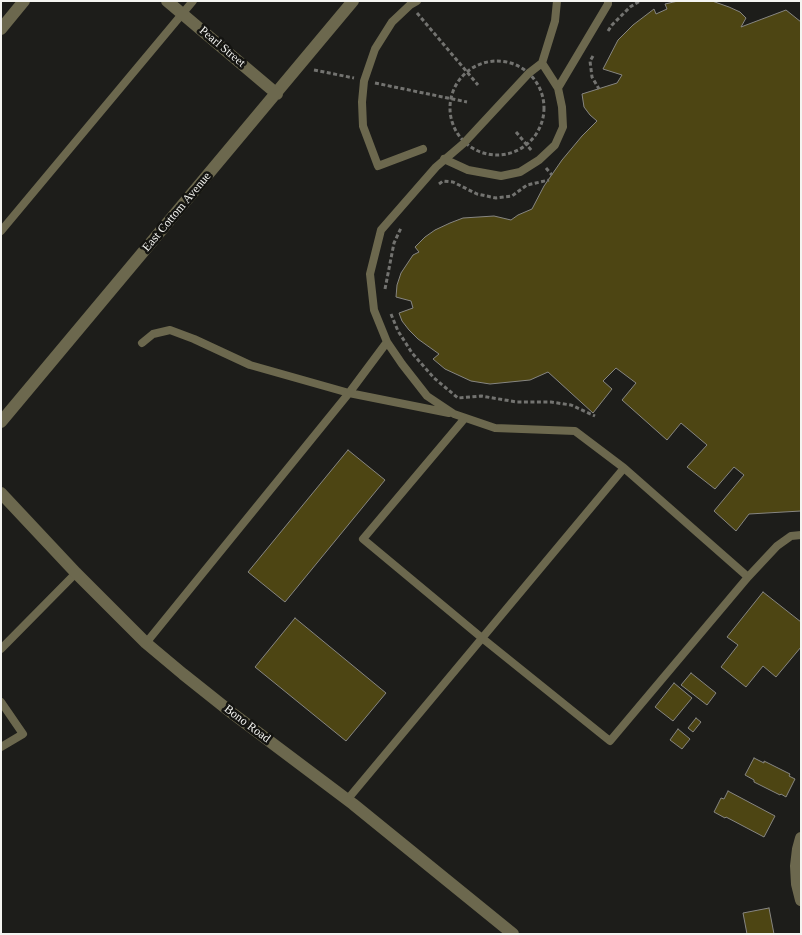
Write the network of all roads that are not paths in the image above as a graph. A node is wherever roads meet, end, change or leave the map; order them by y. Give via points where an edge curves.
1 (24, 1) edge
2 (167, 1) edge
3 (193, 1) edge
4 (353, 1) edge
5 (557, 1) edge
6 (608, 1) edge
7 (413, 3) edge
8 (182, 14) junction
9 (1, 29) edge
10 (542, 63) junction
11 (558, 88) junction
12 (277, 94) junction
13 (423, 149) dead end
14 (444, 159) junction
15 (1, 231) edge
16 (387, 342) junction
17 (142, 343) dead end
18 (349, 393) junction
19 (454, 414) junction
20 (465, 418) junction
21 (1, 422) edge
22 (624, 468) junction
23 (1, 492) edge
24 (801, 535) edge
25 (76, 573) junction
26 (748, 577) junction
27 (482, 638) junction
28 (146, 643) junction
29 (1, 649) edge
30 (1, 702) edge
31 (1, 747) edge
32 (347, 800) junction
33 (801, 838) edge
34 (801, 900) edge
35 (513, 934) edge

1 - 9 street
2 - 8 street, Pearl Street
3 - 8 lane
4 - 12 street, East Cottom Avenue
5 - 10 lane via 555,21
6 - 11 lane
7 - 13 lane via 392,22 375,49 364,80 363,126 378,166
8 - 12 street, Pearl Street
8 - 15 lane
10 - 11 lane
10 - 14 lane via 464,143
11 - 14 lane via 563,127 555,145 520,172 502,176 468,170
12 - 21 street, East Cottom Avenue
14 - 16 lane via 381,230 370,274 374,310
16 - 18 lane
16 - 19 lane via 427,396
17 - 18 lane via 153,334 170,330 250,366
18 - 19 lane
18 - 28 lane
19 - 20 lane
20 - 22 lane via 495,428 574,432
20 - 27 lane via 363,539
22 - 26 lane
22 - 27 lane
23 - 25 street, Bono Road
24 - 26 lane via 791,536 777,546
25 - 28 street, Bono Road
25 - 29 lane
26 - 27 lane via 610,741
27 - 32 lane
28 - 32 street, Bono Road
30 - 31 lane via 23,734
32 - 35 street, Bono Road
33 - 34 street via 796,866

